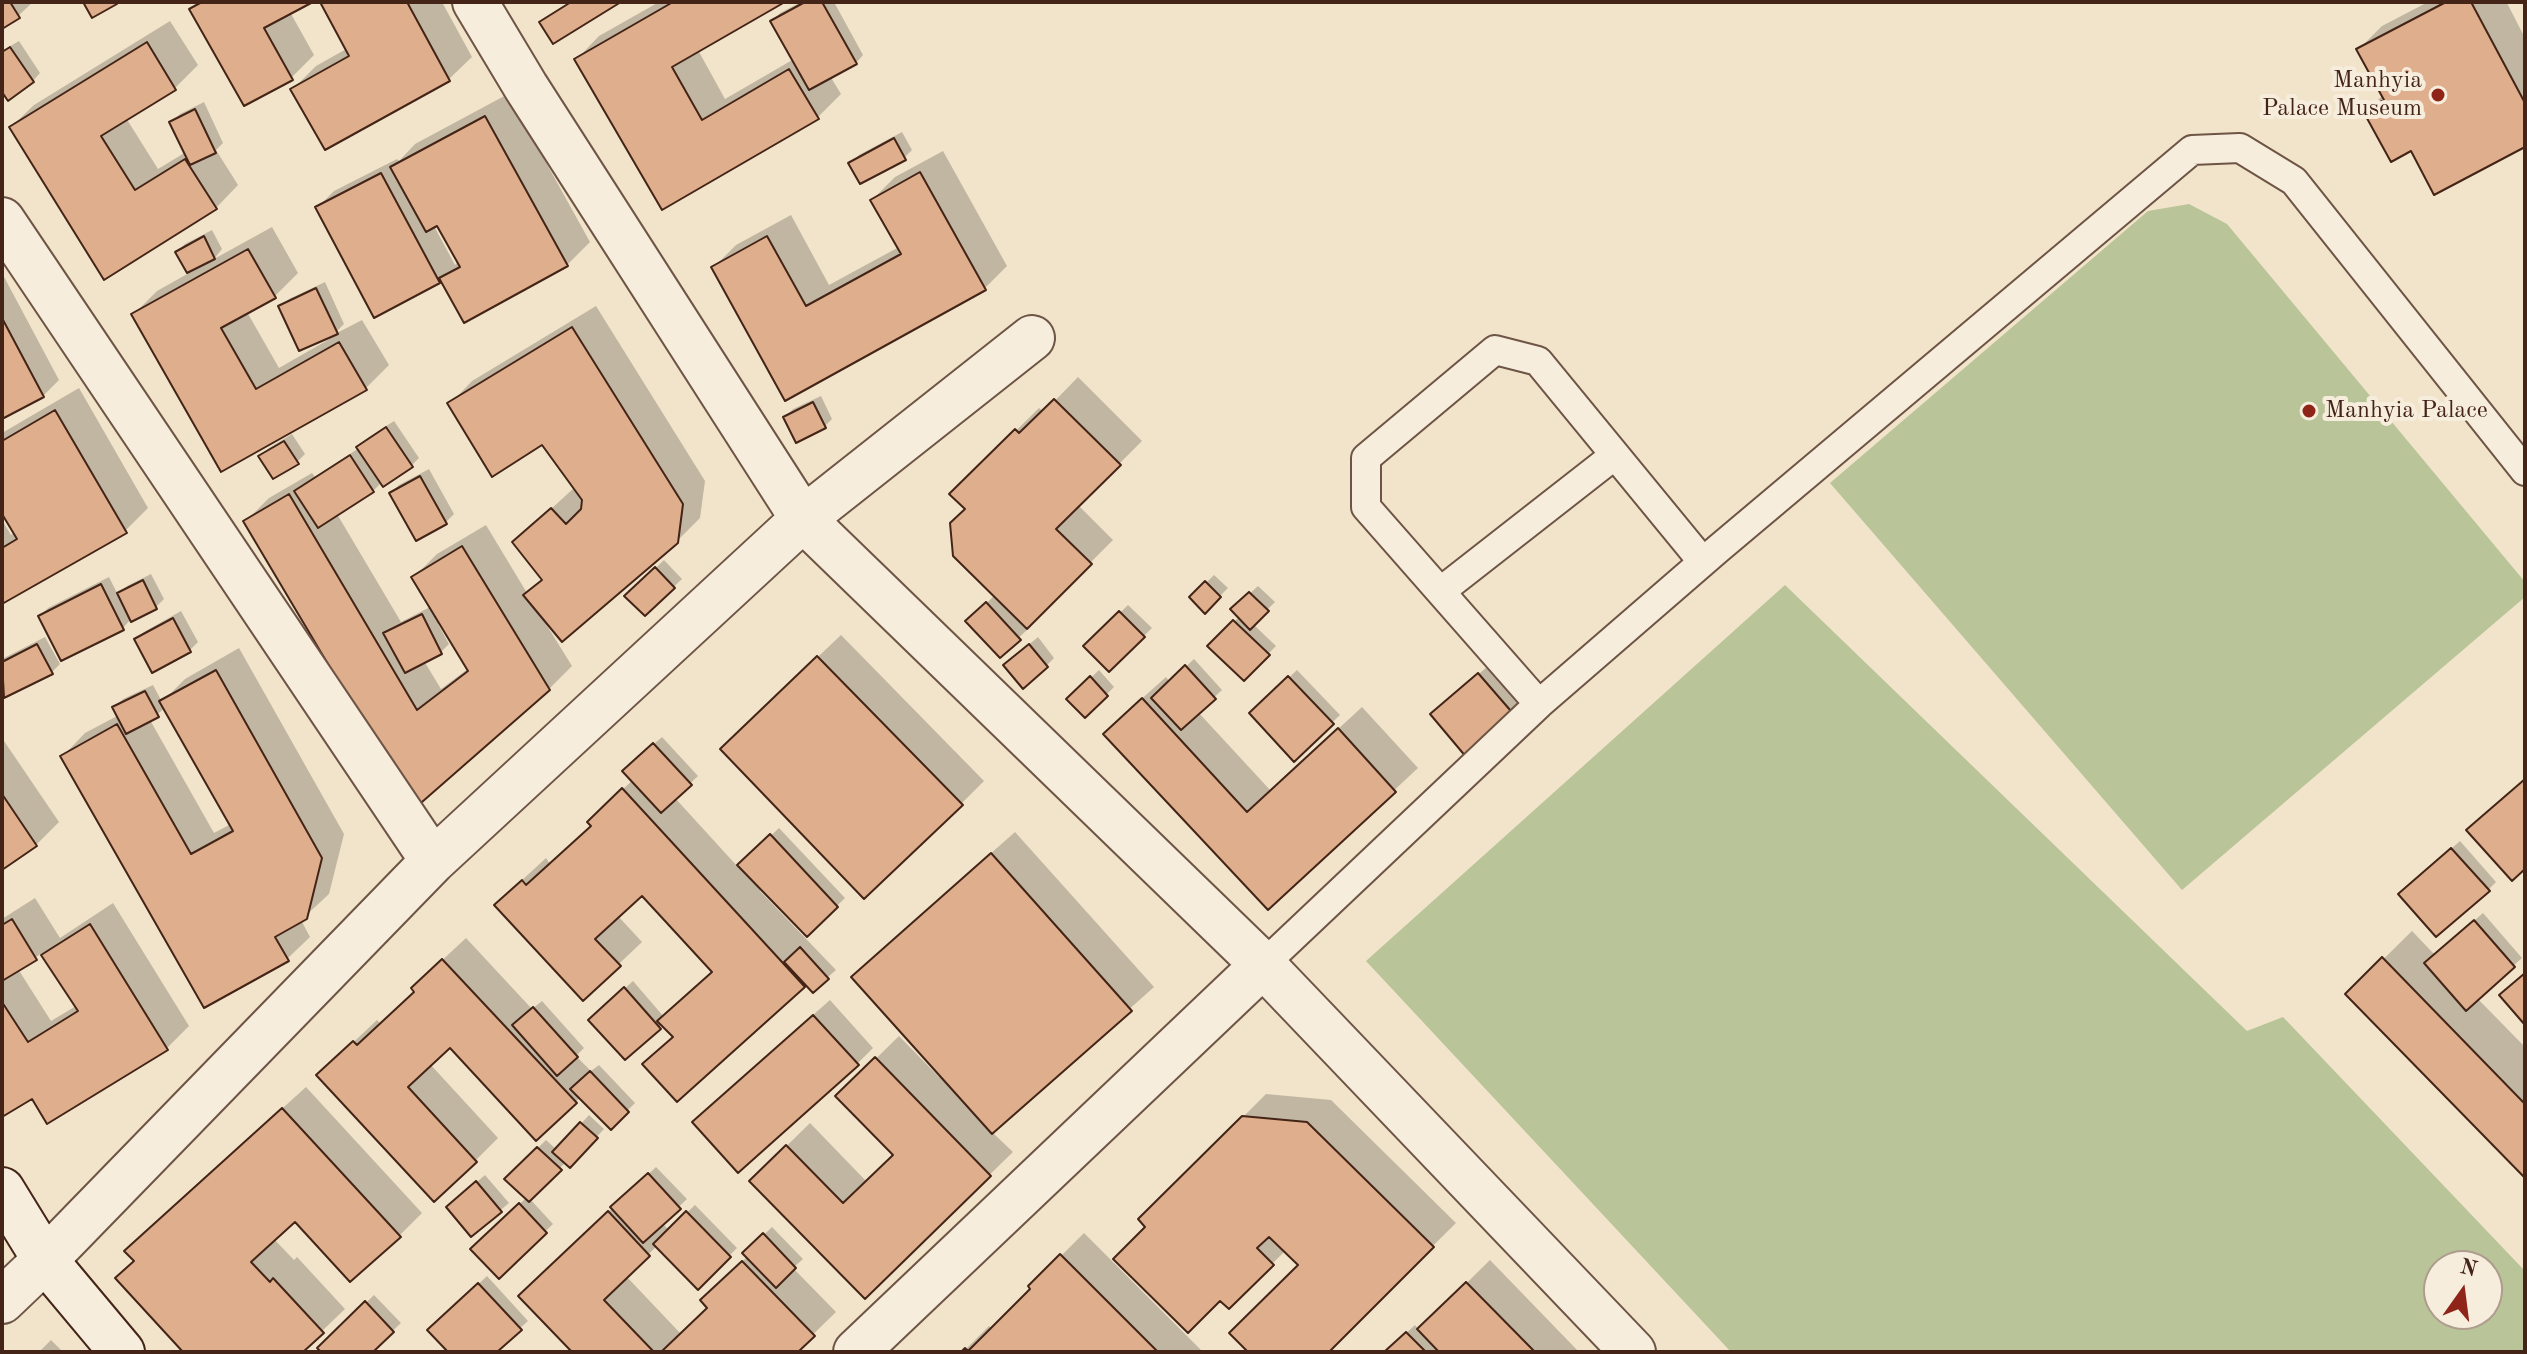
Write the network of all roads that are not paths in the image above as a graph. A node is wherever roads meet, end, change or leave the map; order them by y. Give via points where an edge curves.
1 (475, 2) edge
2 (2, 220) edge
3 (1032, 338) dead end
4 (1615, 455) junction
5 (2525, 471) edge
6 (803, 519) junction
7 (1703, 562) junction
8 (1441, 591) junction
9 (1539, 704) junction
10 (433, 861) junction
11 (1263, 965) junction
12 (2, 1190) edge
13 (45, 1260) junction
14 (2, 1301) edge
15 (122, 1352) edge
16 (856, 1352) edge
17 (1633, 1352) edge

1 - 6 street
2 - 10 street
3 - 6 street
4 - 7 lane
4 - 8 lane
4 - 8 lane via 1538,361 1495,350 1366,458 1366,507
5 - 7 lane via 2294,181 2240,148 2192,150
6 - 10 street
6 - 11 street
7 - 9 lane
8 - 9 lane
9 - 11 lane
10 - 13 street
11 - 16 street
11 - 17 street
12 - 13 street
13 - 14 street
13 - 15 street

